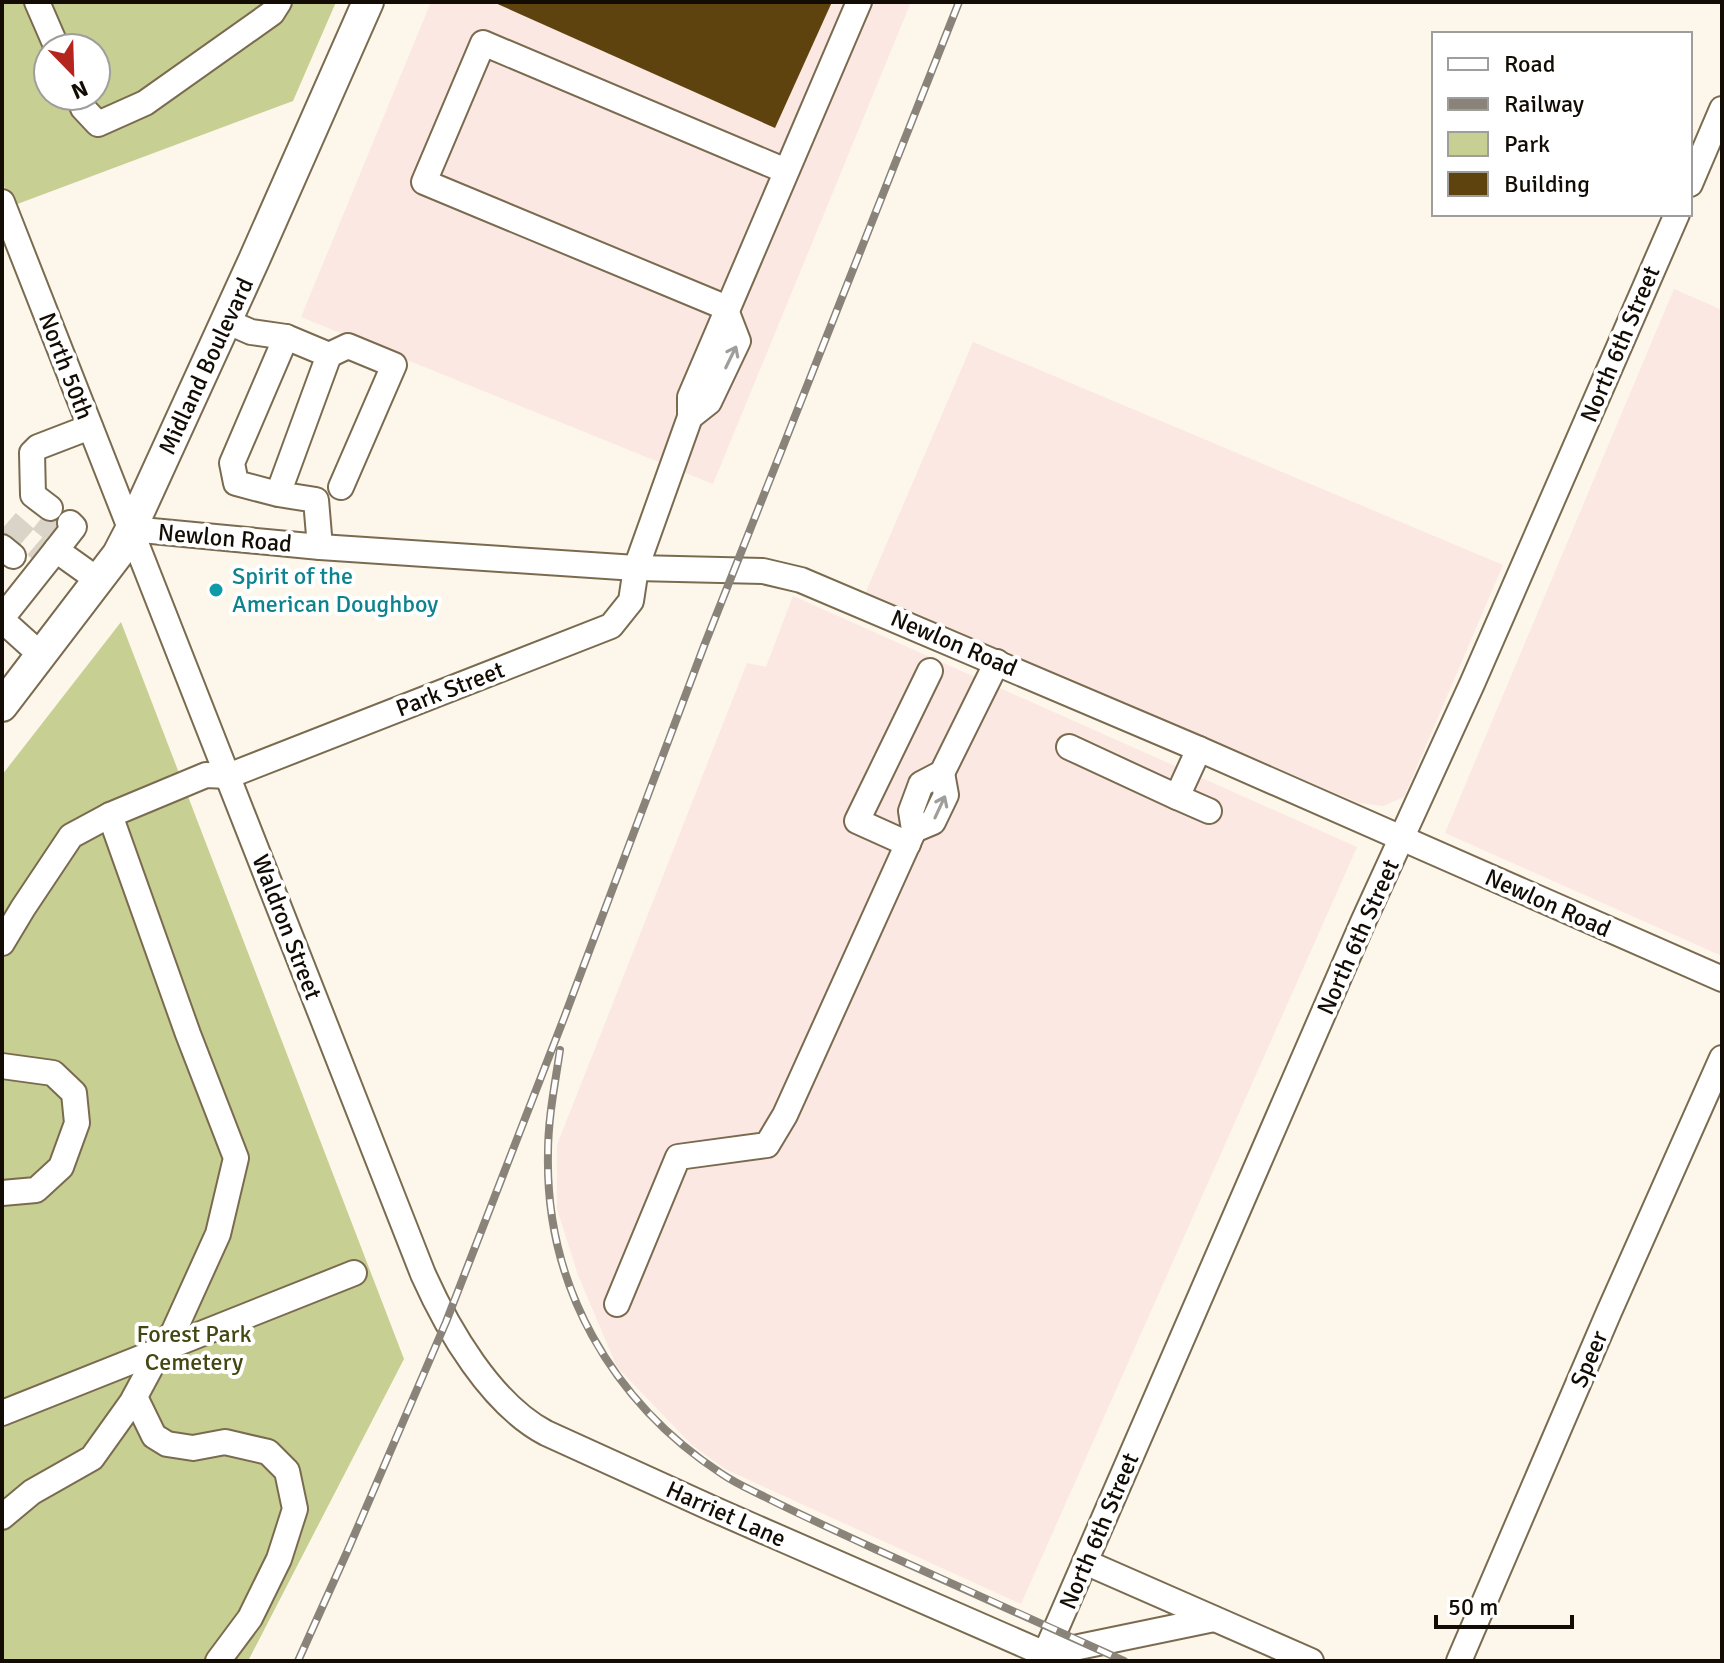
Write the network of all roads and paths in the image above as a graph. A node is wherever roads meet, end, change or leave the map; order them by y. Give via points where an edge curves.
1 (37, 2) edge
2 (279, 2) edge
3 (368, 2) edge
4 (859, 2) edge
5 (50, 32) edge
6 (1722, 109) edge
7 (87, 112) edge
8 (786, 171) junction
9 (1692, 179) edge
10 (2, 202) edge
11 (1676, 216) edge
12 (9, 243) edge
13 (726, 309) junction
14 (226, 321) junction
15 (286, 337) junction
16 (329, 355) junction
17 (90, 427) junction
18 (278, 494) junction
19 (316, 500) junction
20 (33, 508) dead end
21 (131, 529) junction
22 (320, 547) junction
23 (636, 568) junction
24 (98, 580) junction
25 (2, 619) edge
26 (41, 655) junction
27 (997, 662) junction
28 (930, 671) dead end
29 (2, 706) edge
30 (1069, 747) dead end
31 (1199, 749) junction
32 (228, 776) junction
33 (1177, 797) junction
34 (1209, 811) dead end
35 (110, 815) junction
36 (911, 837) junction
37 (1402, 838) junction
38 (2, 943) edge
39 (1722, 979) edge
40 (1722, 1058) edge
41 (2, 1066) edge
42 (2, 1193) edge
43 (354, 1273) dead end
44 (617, 1304) dead end
45 (446, 1322) joint
46 (160, 1350) junction
47 (135, 1397) junction
48 (2, 1413) edge
49 (2, 1517) edge
50 (1085, 1562) junction
51 (1214, 1619) junction
52 (1044, 1658) edge
53 (218, 1661) edge
54 (1311, 1661) edge
55 (1459, 1661) edge

1 - 5 street
2 - 7 street via 272,13 145,103 98,124
3 - 14 main road, Midland Boulevard
4 - 8 street, Park Street
6 - 9 street
8 - 13 street, Park Street
8 - 13 street via 483,43 424,182
10 - 12 street, North 50th
11 - 37 street, North 6th Street
12 - 17 street, North 50th
13 - 23 street, Park Street
14 - 15 street via 251,332
14 - 21 main road, Midland Boulevard
15 - 16 street
15 - 18 street via 232,463 236,483
16 - 18 street
16 - 19 street via 348,346 394,365 349,489
17 - 20 street via 32,453
17 - 21 street, North 50th
18 - 19 street
19 - 22 street
21 - 22 street, Newlon Road
21 - 24 main road, Midland Boulevard
21 - 32 street, Waldron Street
22 - 23 street, Newlon Road
23 - 27 street, Newlon Road via 763,571 801,580
23 - 32 street, Park Street via 631,601 611,626
24 - 25 street via 52,551
24 - 26 main road, Midland Boulevard
25 - 26 street
26 - 29 main road, Midland Boulevard
27 - 31 street, Newlon Road
27 - 36 street via 942,773 946,795 940,809 933,822
28 - 36 street via 857,821
30 - 33 street
31 - 33 street
31 - 37 street, Newlon Road
32 - 35 street, Park Street via 206,775
32 - 45 street, Waldron Street via 400,1218
33 - 34 street
35 - 38 street, Park Street via 71,836
35 - 46 street via 236,1158 218,1234 174,1331
36 - 44 street via 767,1145 678,1157
37 - 39 street, Newlon Road
37 - 50 street, North 6th Street
40 - 55 street, Speer
41 - 42 street via 53,1073 74,1093 77,1123 61,1167 36,1190
43 - 46 street
45 - 52 street, Harriet Lane via 504,1402 534,1427
46 - 47 street
46 - 48 street
47 - 49 street via 92,1458 32,1492
47 - 53 street via 154,1436 167,1444 193,1448 225,1442 268,1452 287,1471 295,1509 279,1559 250,1618
50 - 51 street
50 - 52 street, North 6th Street
51 - 52 street
51 - 54 street

